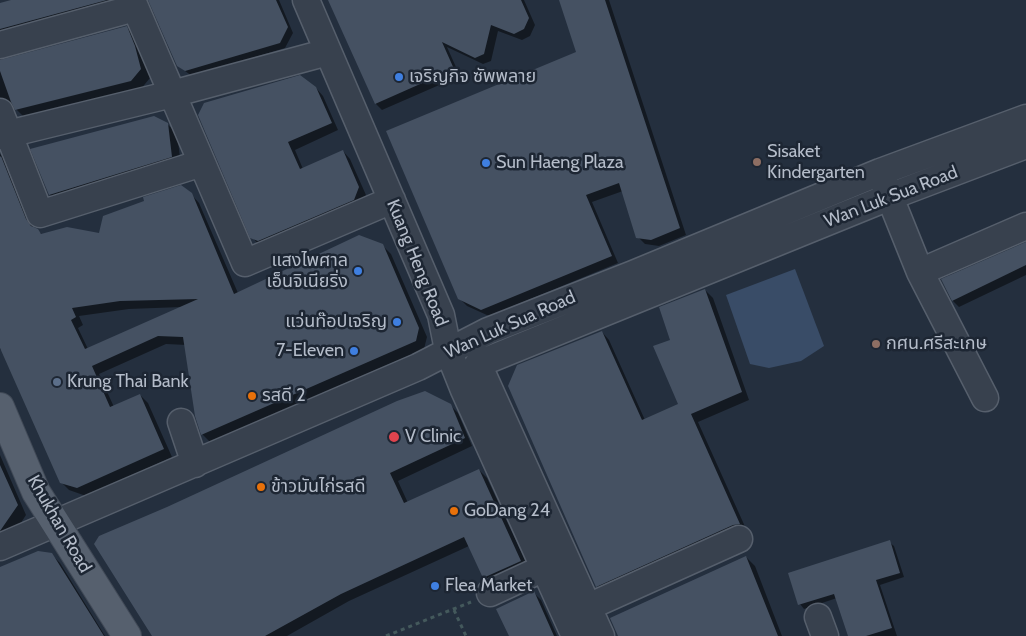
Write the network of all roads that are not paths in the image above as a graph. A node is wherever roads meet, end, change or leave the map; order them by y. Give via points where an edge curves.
1 (306, 0) edge
2 (134, 4) edge
3 (0, 45) edge
4 (328, 52) junction
5 (172, 94) junction
6 (1026, 118) edge
7 (3, 127) edge
8 (1026, 145) edge
9 (202, 163) junction
10 (880, 172) junction
11 (889, 197) junction
12 (392, 200) junction
13 (1026, 226) edge
14 (920, 272) junction
15 (448, 350) junction
16 (478, 364) junction
17 (985, 398) dead end
18 (0, 407) edge
19 (174, 425) dead end
20 (189, 466) junction
21 (56, 524) junction
22 (739, 539) dead end
23 (0, 547) edge
24 (544, 568) junction
25 (490, 593) road end
26 (588, 607) junction
27 (127, 636) edge
28 (575, 636) edge
29 (601, 636) edge

1 - 4 street, Kuang Heng Road
2 - 3 street
2 - 5 street
4 - 5 street
4 - 12 street, Kuang Heng Road
5 - 7 street
5 - 9 street
6 - 10 street, Wan Luk Sua Road
7 - 9 street via 40,214
8 - 11 street, Wan Luk Sua Road
9 - 12 street via 244,263
10 - 11 street
10 - 15 street, Wan Luk Sua Road
11 - 14 street
11 - 16 street, Wan Luk Sua Road
12 - 15 street, Kuang Heng Road via 441,315
13 - 14 street
14 - 17 street
15 - 16 street
15 - 20 street, Wan Luk Sua Road via 418,367
15 - 24 street, Kuang Heng Road
16 - 26 street
18 - 21 main road, Khukhan Road via 36,492
19 - 20 street
20 - 21 street, Wan Luk Sua Road
21 - 23 street, Wan Luk Sua Road
21 - 27 main road, Khukhan Road
22 - 26 street
24 - 25 street
24 - 28 street, Kuang Heng Road
26 - 29 street

